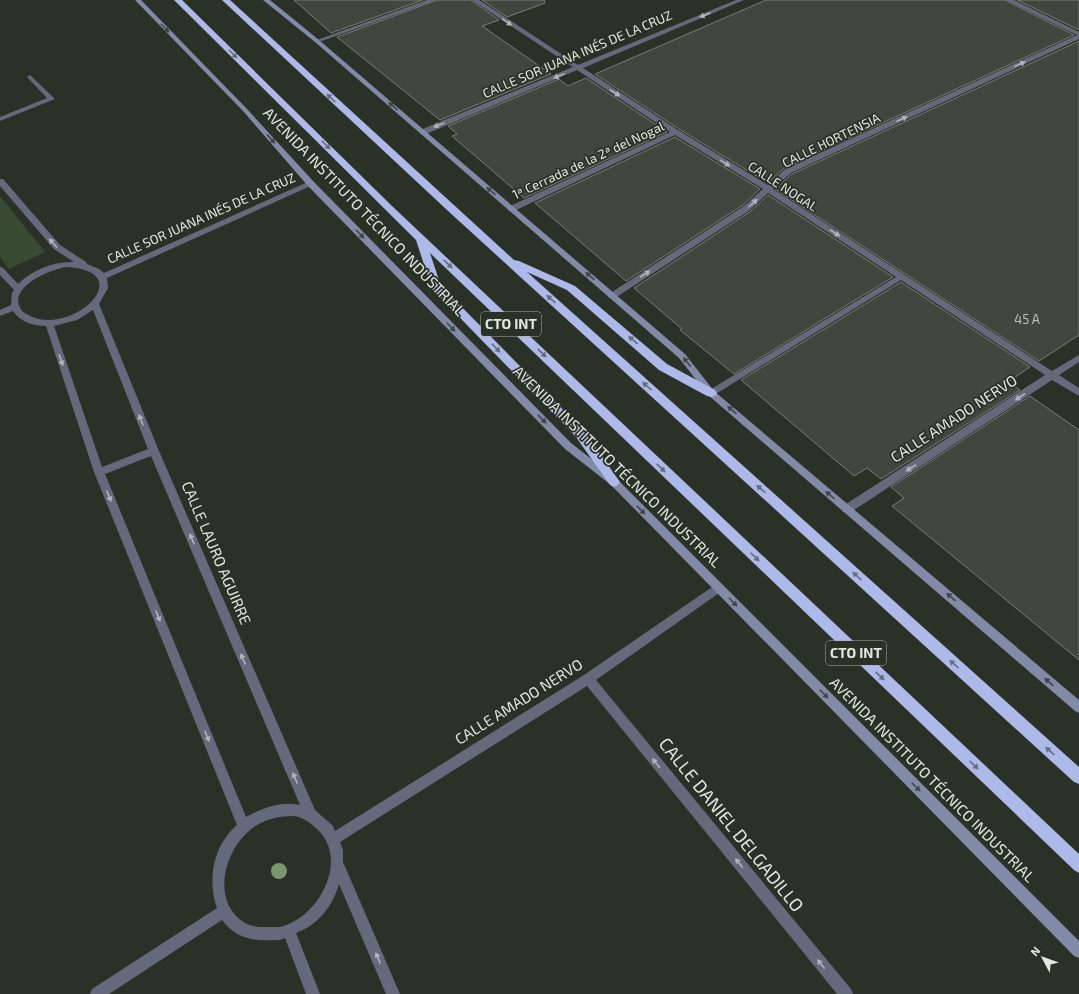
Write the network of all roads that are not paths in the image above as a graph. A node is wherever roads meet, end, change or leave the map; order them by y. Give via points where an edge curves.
1 (138, 0) edge
2 (178, 0) edge
3 (226, 0) edge
4 (266, 0) edge
5 (433, 0) edge
6 (474, 0) edge
7 (741, 0) edge
8 (1009, 0) edge
9 (1079, 35) edge
10 (317, 41) junction
11 (577, 68) junction
12 (30, 77) dead end
13 (0, 119) edge
14 (423, 132) junction
15 (675, 132) junction
16 (0, 181) edge
17 (311, 184) junction
18 (768, 189) junction
19 (511, 209) junction
20 (421, 238) junction
21 (506, 258) junction
22 (84, 265) junction
23 (0, 270) edge
24 (102, 277) junction
25 (901, 277) junction
26 (19, 290) junction
27 (612, 296) junction
28 (95, 304) junction
29 (15, 307) junction
30 (0, 313) edge
31 (49, 323) junction
32 (1079, 358) edge
33 (1052, 376) junction
34 (711, 393) junction
35 (1079, 393) edge
36 (154, 451) junction
37 (99, 472) junction
38 (614, 482) junction
39 (847, 509) junction
40 (718, 588) junction
41 (588, 679) junction
42 (1079, 707) edge
43 (1079, 777) edge
44 (310, 814) junction
45 (244, 827) junction
46 (333, 839) junction
47 (1079, 864) edge
48 (338, 865) junction
49 (224, 911) junction
50 (289, 932) junction
51 (1079, 951) edge
52 (97, 994) edge
53 (313, 994) edge
54 (394, 994) edge
55 (846, 994) edge

1 -> 17 main road, AVENIDA INSTITUTO TÉCNICO INDUSTRIAL / CTO INT via 245,110
2 -> 20 highway, CTO INT
21 -> 3 highway, CTO INT
4 - 10 main road
5 - 10 street
6 -> 11 street, CALLE NOGAL
7 -> 11 street, CALLE SOR JUANA INÉS DE LA CRUZ
8 - 9 street
18 -> 9 street, CALLE HORTENSIA via 788,171
14 -> 10 main road
11 -> 14 street, CALLE SOR JUANA INÉS DE LA CRUZ
11 -> 15 street, CALLE NOGAL
12 - 13 street via 52,99
19 -> 14 main road
15 -> 18 street, CALLE NOGAL
15 - 19 street, 1ª Cerrada de la 2ª del Nogal
22 -> 16 street via 57,247
17 - 24 street, CALLE SOR JUANA INÉS DE LA CRUZ
17 -> 38 main road, AVENIDA INSTITUTO TÉCNICO INDUSTRIAL / CTO INT via 568,446
18 -> 25 street, CALLE NOGAL
27 -> 18 street, CALLE HORTENSIA via 747,208
27 -> 19 main road
20 -> 38 highway via 436,287 580,434
20 -> 47 highway, CTO INT
34 -> 21 highway via 663,367 571,288
43 -> 21 highway, CTO INT
22 - 24 street, CALLE SOR JUANA INÉS DE LA CRUZ
22 - 26 street via 66,264 47,269 30,278
23 - 26 street
24 - 28 street, CALLE SOR JUANA INÉS DE LA CRUZ via 103,290
25 - 33 street, CALLE NOGAL
25 - 34 street
26 - 29 street
34 -> 27 main road via 682,356
28 - 31 street via 74,317
36 -> 28 street, CALLE LAURO AGUIRRE
29 - 30 street
29 - 31 street via 26,319
31 -> 37 street
32 - 33 street, CALLE AMADO NERVO
33 - 35 street, CALLE NOGAL
33 -> 39 street, CALLE AMADO NERVO
39 -> 34 main road
36 - 37 street
44 -> 36 street, CALLE LAURO AGUIRRE
37 -> 45 street
38 -> 40 main road, AVENIDA INSTITUTO TÉCNICO INDUSTRIAL / CTO INT
42 -> 39 main road
40 - 41 street, CALLE AMADO NERVO
40 -> 51 main road, AVENIDA INSTITUTO TÉCNICO INDUSTRIAL / CTO INT
41 - 46 street, CALLE AMADO NERVO
55 -> 41 street, CALLE DANIEL DELGADILLO
44 - 45 street via 294,810 277,811 260,816
44 - 46 street via 324,824
45 - 49 street via 232,840 222,858 217,876 218,895
46 - 48 street
48 - 50 street via 334,886 324,905 308,921
54 -> 48 street
49 - 50 street via 234,925 250,933 269,936
49 - 52 street
50 - 53 street

